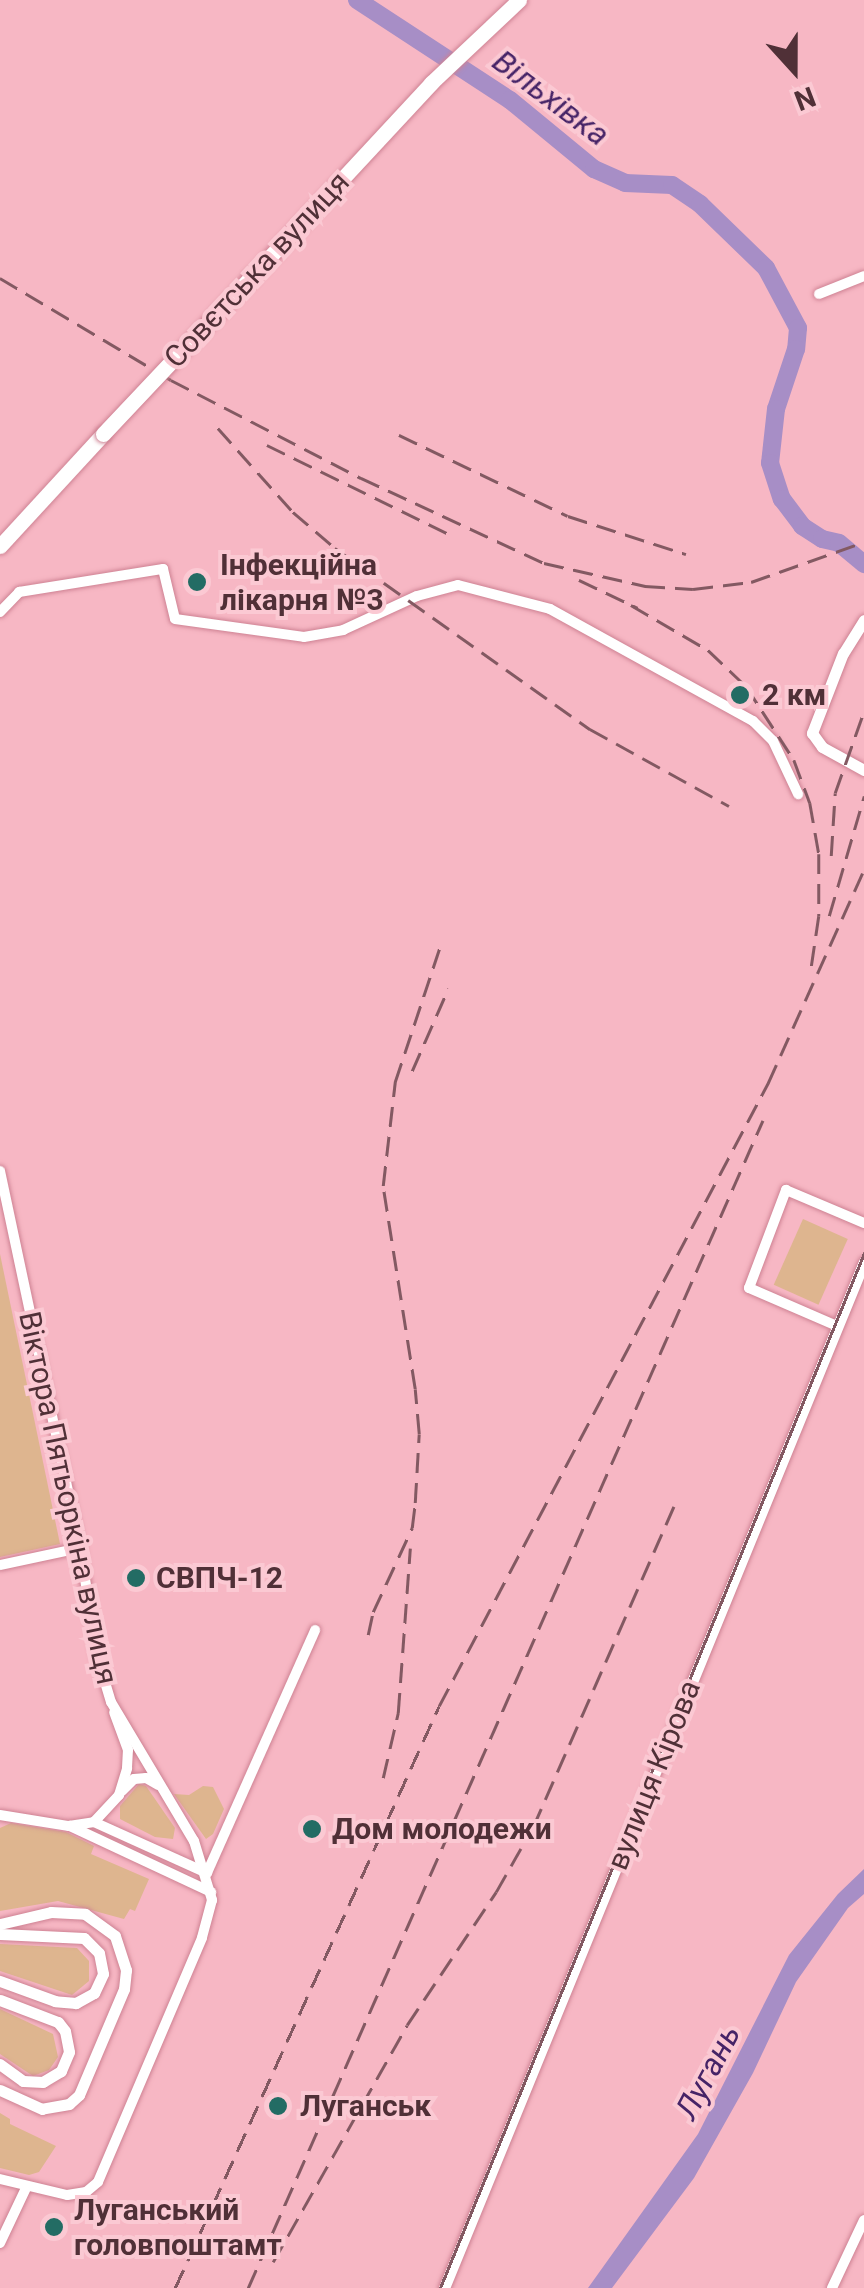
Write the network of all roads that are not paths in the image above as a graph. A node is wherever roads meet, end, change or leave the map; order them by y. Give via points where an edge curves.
1 (519, 0) edge
2 (864, 276) edge
3 (819, 294) dead end
4 (0, 546) edge
5 (0, 612) edge
6 (864, 620) edge
7 (864, 770) edge
8 (798, 794) dead end
9 (0, 1171) edge
10 (864, 1224) edge
11 (864, 1262) edge
12 (837, 1326) junction
13 (80, 1548) junction
14 (0, 1565) edge
15 (314, 1630) dead end
16 (110, 1702) junction
17 (163, 1788) junction
18 (119, 1795) junction
19 (2, 1816) edge
20 (94, 1822) junction
21 (69, 1826) junction
22 (207, 1874) junction
23 (212, 1892) junction
24 (0, 1924) edge
25 (0, 1934) edge
26 (0, 1981) edge
27 (0, 2000) edge
28 (0, 2064) edge
29 (0, 2090) edge
30 (0, 2179) edge
31 (26, 2188) junction
32 (864, 2220) edge
33 (0, 2242) edge
34 (444, 2288) edge
35 (832, 2288) edge

1 - 4 main road, Совєтська вулиця, bridge via 431,83
2 - 3 street
5 - 8 street via 19,592 164,570 175,620 304,636 344,630 458,585 550,609 753,721 773,740
6 - 7 street via 842,653 812,733 822,747
9 - 13 street, Віктора Пятьоркіна вулиця
10 - 12 street via 786,1190 749,1288
11 - 12 street, вулиця Кірова
12 - 34 street, вулиця Кірова
13 - 14 street
13 - 16 street, Віктора Пятьоркіна вулиця
15 - 22 street
16 - 17 street, Віктора Пятьоркіна вулиця
16 - 18 street via 128,1750
17 - 18 street via 134,1779
17 - 22 street, Віктора Пятьоркіна вулиця
18 - 20 street
19 - 21 street
20 - 21 street
20 - 22 street
21 - 23 street
22 - 23 street, Віктора Пятьоркіна вулиця
23 - 31 street, Віктора Пятьоркіна вулиця via 202,1938 98,2182 67,2195
24 - 29 street via 51,1912 86,1914 114,1936 126,1970 79,2095 42,2110
25 - 26 street via 72,1935 92,1944 103,1963 100,1984 86,2000 54,2001
27 - 28 street via 48,2016 69,2041 61,2072 33,2083
30 - 31 street, Віктора Пятьоркіна вулиця
31 - 33 street
32 - 35 street

